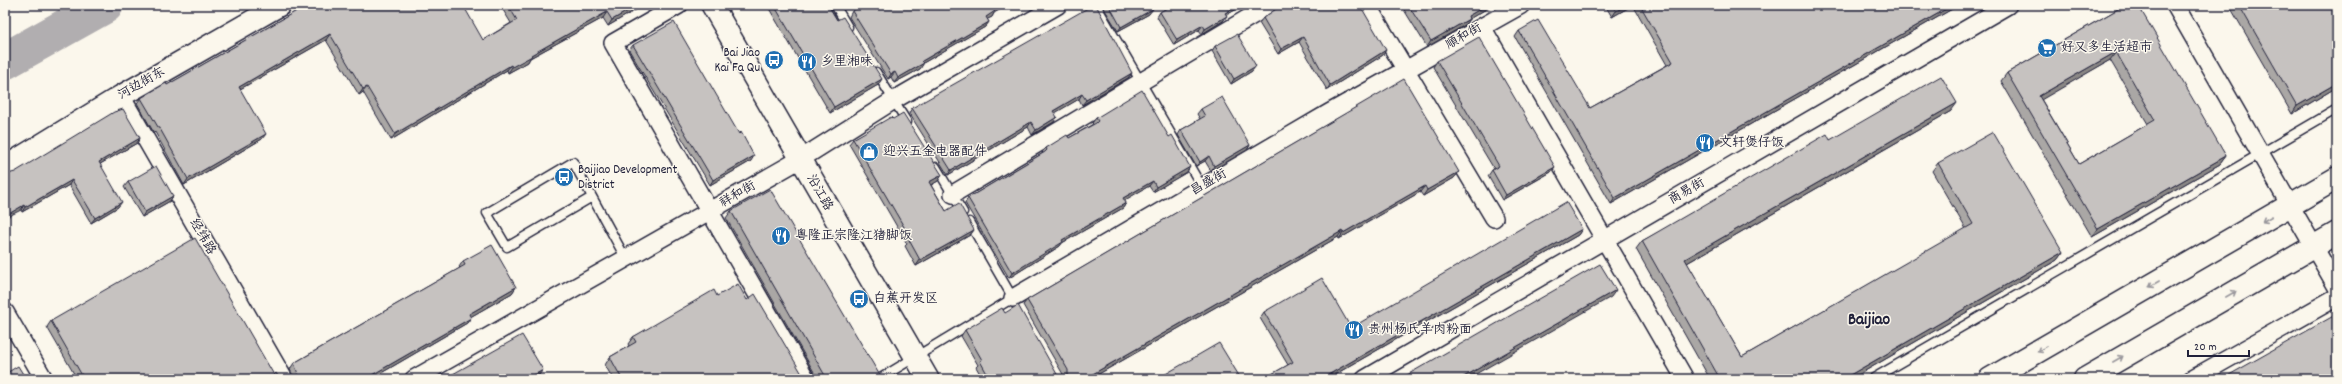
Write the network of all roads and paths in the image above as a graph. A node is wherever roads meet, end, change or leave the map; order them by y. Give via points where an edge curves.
1 (280, 5) edge
2 (712, 5) edge
3 (835, 5) edge
4 (1058, 5) edge
5 (1096, 5) edge
6 (1270, 5) edge
7 (1367, 5) edge
8 (1521, 5) edge
9 (2008, 5) edge
10 (2175, 5) edge
11 (677, 6) edge
12 (1482, 27) junction
13 (852, 32) edge
14 (872, 66) edge
15 (1406, 70) junction
16 (1140, 83) junction
17 (121, 96) junction
18 (894, 100) junction
19 (2337, 108) edge
20 (911, 127) edge
21 (2260, 153) junction
22 (800, 160) junction
23 (932, 160) edge
24 (5, 167) edge
25 (2337, 178) edge
26 (1202, 187) junction
27 (953, 194) junction
28 (592, 197) junction
29 (710, 211) junction
30 (1494, 218) dead end
31 (2337, 233) edge
32 (1606, 239) junction
33 (626, 259) junction
34 (2337, 287) edge
35 (2337, 297) edge
36 (1015, 302) junction
37 (5, 312) edge
38 (916, 358) junction
39 (44, 379) edge
40 (284, 379) edge
41 (414, 379) edge
42 (806, 379) edge
43 (879, 379) edge
44 (928, 379) edge
45 (1366, 379) edge
46 (1685, 379) edge
47 (1872, 379) edge
48 (1990, 379) edge
49 (2084, 379) edge
50 (2192, 379) edge

1 - 17 street, 河边街东
2 - 22 street, 沿江路
3 - 13 lane
4 - 18 street, 祥和街
5 - 16 lane
6 - 16 street
7 - 15 street
8 - 12 street, 順和街
9 - 32 street, 商易街
10 - 21 street
11 - 29 street via 612,43
12 - 15 street, 順和街
12 - 32 street
14 - 18 lane
15 - 26 street, 昌盛街
15 - 30 street
16 - 26 lane
16 - 27 street
17 - 24 street, 河边街东
17 - 40 street, 经纬路
18 - 20 lane
18 - 22 street, 祥和街
19 - 21 lane
21 - 34 street
21 - 47 lane
22 - 29 street, 祥和街
22 - 38 street, 沿江路
23 - 27 lane
25 -> 48 highway
26 - 36 street, 昌盛街
27 - 36 lane
28 - 28 lane via 572,162 487,213 507,247
28 - 33 lane
29 - 33 street, 祥和街
29 - 42 street
49 -> 31 highway
32 - 45 street, 商易街
32 - 46 street
33 - 41 street, 祥和街
35 - 50 street
36 - 38 lane
37 - 39 street
38 - 43 lane
38 - 44 street, 沿江路

